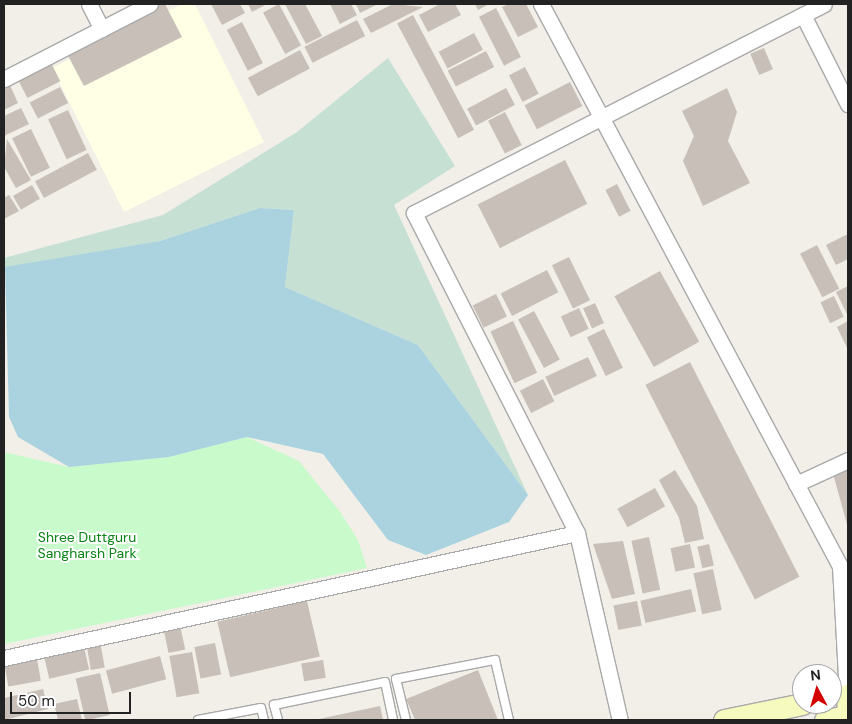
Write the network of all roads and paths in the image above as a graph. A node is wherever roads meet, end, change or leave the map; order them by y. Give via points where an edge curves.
1 (90, 4) edge
2 (150, 4) edge
3 (541, 4) edge
4 (824, 4) edge
5 (803, 15) junction
6 (102, 29) junction
7 (4, 79) edge
8 (848, 104) edge
9 (601, 117) junction
10 (848, 460) edge
11 (796, 484) junction
12 (577, 533) junction
13 (4, 658) edge
14 (842, 664) edge
15 (842, 696) edge
16 (792, 706) edge
17 (848, 716) edge
18 (198, 720) edge
19 (264, 720) edge
20 (278, 720) edge
21 (393, 720) edge
22 (406, 720) edge
23 (509, 720) edge
24 (620, 720) edge
25 (724, 720) edge
26 (824, 720) edge

1 - 6 street
2 - 6 street
3 - 9 street
4 - 5 street
5 - 8 street
5 - 9 street
6 - 7 street
9 - 11 street
9 - 12 street via 414,212
10 - 11 street
11 - 14 street via 840,566
12 - 13 street
12 - 24 street
15 - 17 street
16 - 25 street
17 - 26 street
18 - 19 lane via 261,708
20 - 21 lane via 274,705 385,682
22 - 23 lane via 396,679 495,660

